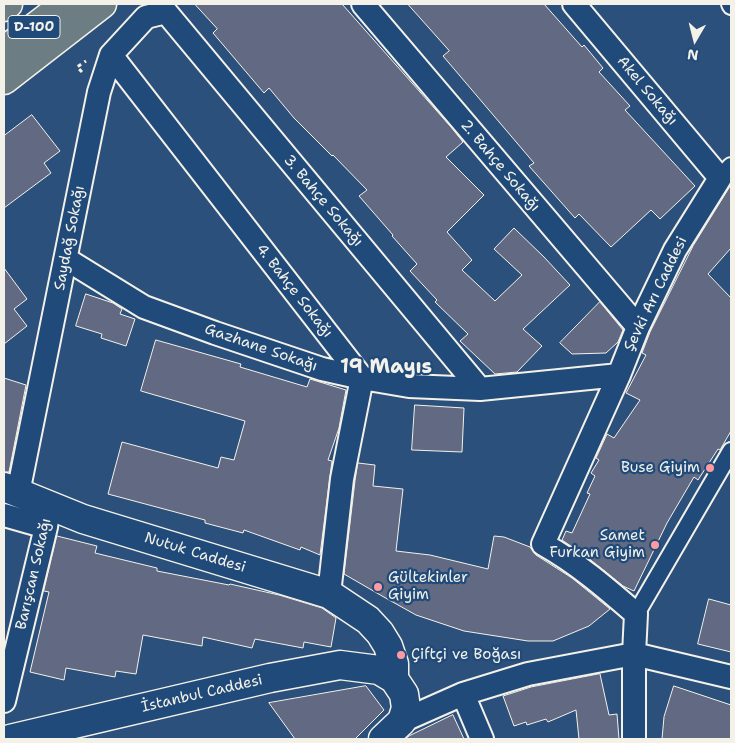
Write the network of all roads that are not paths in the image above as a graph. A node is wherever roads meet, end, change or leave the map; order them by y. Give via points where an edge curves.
1 (8, 4) edge
2 (65, 4) edge
3 (102, 4) edge
4 (363, 4) edge
5 (574, 4) edge
6 (4, 7) edge
7 (166, 12) joint
8 (4, 51) edge
9 (111, 55) junction
10 (4, 80) edge
11 (726, 172) edge
12 (66, 259) junction
13 (638, 327) junction
14 (619, 376) junction
15 (362, 378) junction
16 (480, 389) junction
17 (729, 457) edge
18 (7, 497) edge
19 (47, 516) junction
20 (329, 594) junction
21 (636, 614) junction
22 (634, 654) junction
23 (731, 677) edge
24 (394, 679) junction
25 (463, 694) junction
26 (4, 701) edge
27 (393, 730) edge
28 (10, 739) edge
29 (482, 739) edge
30 (634, 739) edge

1 - 6 main road, D-100
2 - 8 main road, D-100
3 - 10 main road
4 - 13 street, 2. Bahçe Sokağı
5 - 11 street, Akel Sokağı
7 - 9 street, Saydağ Sokağı via 146,17
7 - 16 street, 3. Bahçe Sokağı
9 - 12 street, Saydağ Sokağı via 99,92
9 - 15 street, 4. Bahçe Sokağı
11 - 13 street, Şevki Arı Caddesi via 675,250
12 - 15 street, Gazhane Sokağı via 144,307 322,369
12 - 18 street, Saydağ Sokağı
13 - 14 street, Şevki Arı Caddesi
14 - 16 street, Gazhane Sokağı
14 - 21 street, Şevki Arı Caddesi via 543,544 578,566
15 - 16 street, Gazhane Sokağı via 409,386
15 - 20 street via 342,479
17 - 21 street
18 - 19 main road, Nutuk Caddesi
19 - 20 main road, Nutuk Caddesi via 83,519
19 - 26 street, Barışcan Sokağı
20 - 24 main road, Nutuk Caddesi via 368,620 380,633 394,664
21 - 22 street
22 - 23 street
22 - 25 street via 528,674
22 - 30 street
24 - 27 main road, Nutuk Caddesi via 404,694 406,708
24 - 28 main road, İstanbul Caddesi via 379,670 340,665 270,678
25 - 27 street
25 - 29 street

